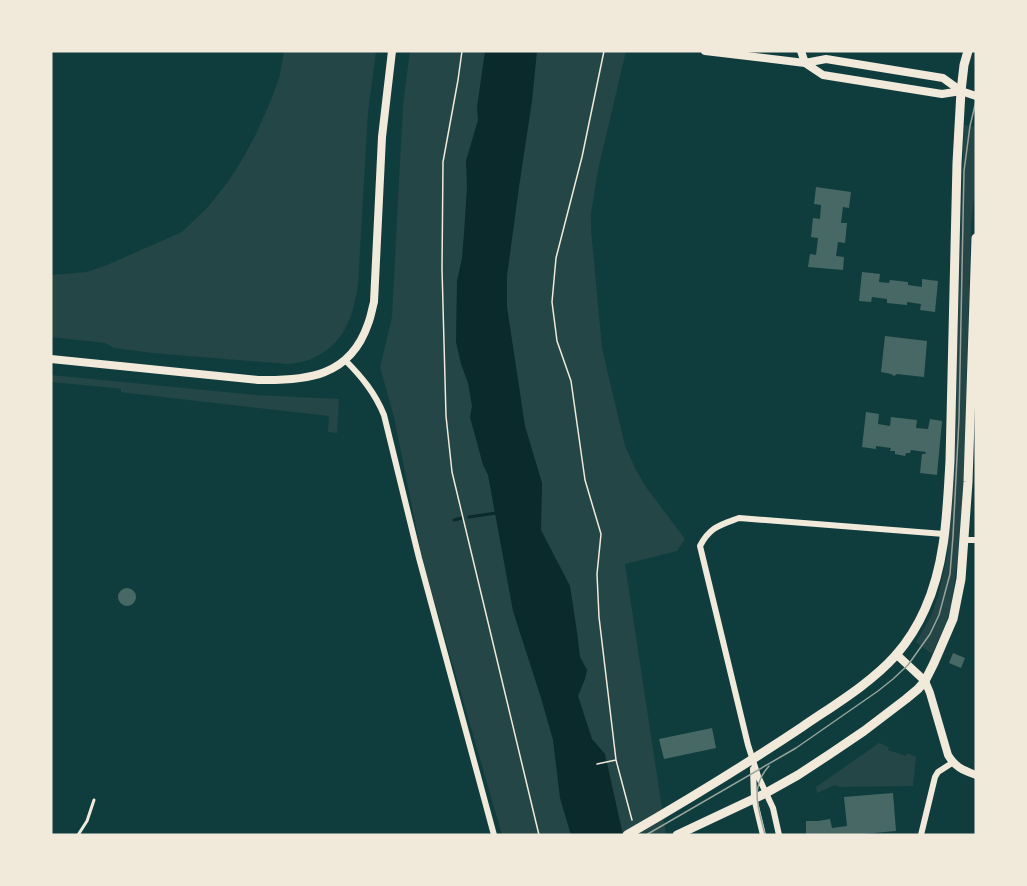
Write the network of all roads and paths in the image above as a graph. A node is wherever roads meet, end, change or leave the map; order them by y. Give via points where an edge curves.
1 (392, 51) edge
2 (462, 51) edge
3 (604, 51) edge
4 (705, 51) edge
5 (801, 51) edge
6 (968, 51) edge
7 (805, 63) junction
8 (961, 92) junction
9 (976, 96) edge
10 (976, 238) edge
11 (975, 267) edge
12 (51, 359) edge
13 (345, 360) junction
14 (973, 419) edge
15 (944, 534) junction
16 (965, 540) junction
17 (976, 540) edge
18 (896, 654) junction
19 (924, 681) junction
20 (752, 759) junction
21 (616, 760) junction
22 (952, 763) junction
23 (597, 764) dead end
24 (976, 775) edge
25 (766, 792) junction
26 (754, 798) junction
27 (94, 800) dead end
28 (633, 824) dead end
29 (78, 835) edge
30 (495, 835) edge
31 (539, 835) edge
32 (627, 835) edge
33 (677, 835) edge
34 (763, 835) edge
35 (779, 835) edge
36 (921, 835) edge

1 - 13 street via 382,137 374,302 362,339
2 - 31 path via 443,162 446,416 452,472
3 - 21 path via 556,258 552,302 557,341 571,381 585,480 601,534 597,574 599,617
4 - 7 street
5 - 7 street
6 - 8 main road
7 - 8 street via 823,75 942,94
7 - 8 street via 826,59 943,78
8 - 9 street
8 - 15 main road
10 - 11 main road
11 - 14 main road
12 - 13 street via 276,381 324,373
13 - 30 street via 371,389 384,415
14 - 16 main road
15 - 18 main road via 930,597 915,629
15 - 20 street via 739,518 706,535 700,546
16 - 17 street
16 - 19 main road via 953,619
18 - 19 street
18 - 20 main road via 846,698
19 - 22 street
19 - 25 main road via 864,731
20 - 25 street
20 - 26 street
20 - 32 main road
21 - 23 path
21 - 28 path
22 - 24 street
22 - 36 street via 935,777
25 - 26 main road
25 - 35 street
26 - 33 main road
26 - 34 street
27 - 29 lane

